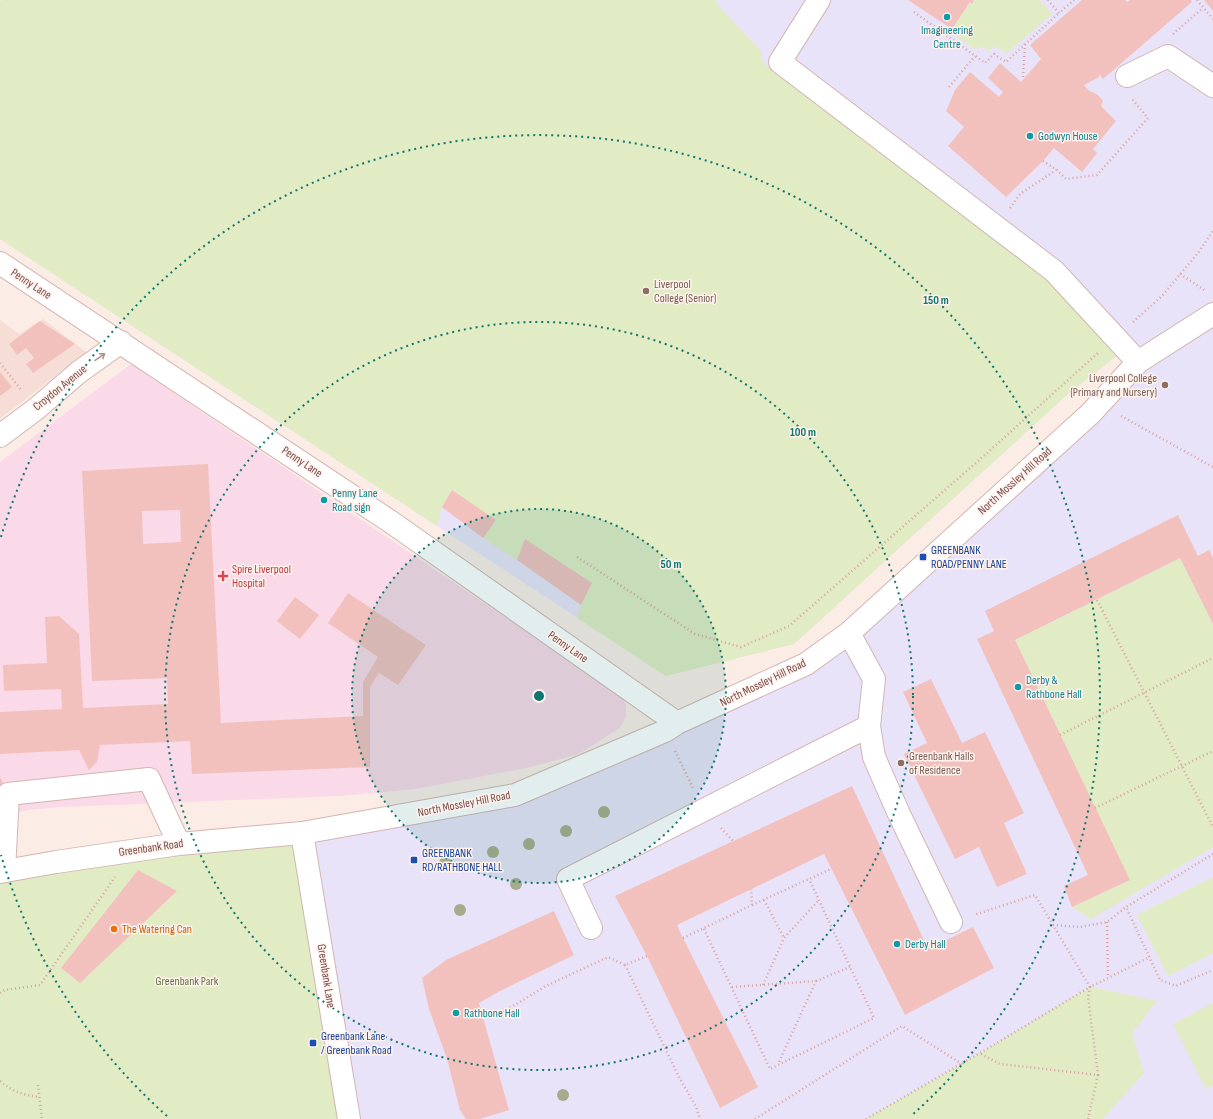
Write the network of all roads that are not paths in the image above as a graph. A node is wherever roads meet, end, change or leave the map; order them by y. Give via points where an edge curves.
1 (819, 0) edge
2 (1127, 76) road end
3 (1213, 86) edge
4 (0, 263) edge
5 (1213, 314) edge
6 (121, 342) junction
7 (1138, 362) junction
8 (0, 436) edge
9 (850, 633) junction
10 (677, 723) junction
11 (869, 726) junction
12 (302, 833) junction
13 (179, 844) junction
14 (2, 871) edge
15 (951, 922) road end
16 (591, 928) dead end
17 (349, 1119) edge

1 - 7 street via 780,62 1054,271
2 - 3 street via 1168,56
4 - 6 street, Penny Lane
5 - 7 street, North Mossley Hill Road
8 -> 6 street, Croydon Avenue via 79,372
6 - 10 street, Penny Lane via 391,522
7 - 9 street, North Mossley Hill Road via 1091,413
9 - 10 street, North Mossley Hill Road via 806,664
9 - 11 street via 874,679
10 - 12 street, North Mossley Hill Road via 665,731 515,795
11 - 15 street via 874,757
11 - 16 street via 568,879
12 - 13 street, Greenbank Road
12 - 17 street, Greenbank Lane
13 - 14 street, Greenbank Road
13 - 14 street via 149,779 8,794

